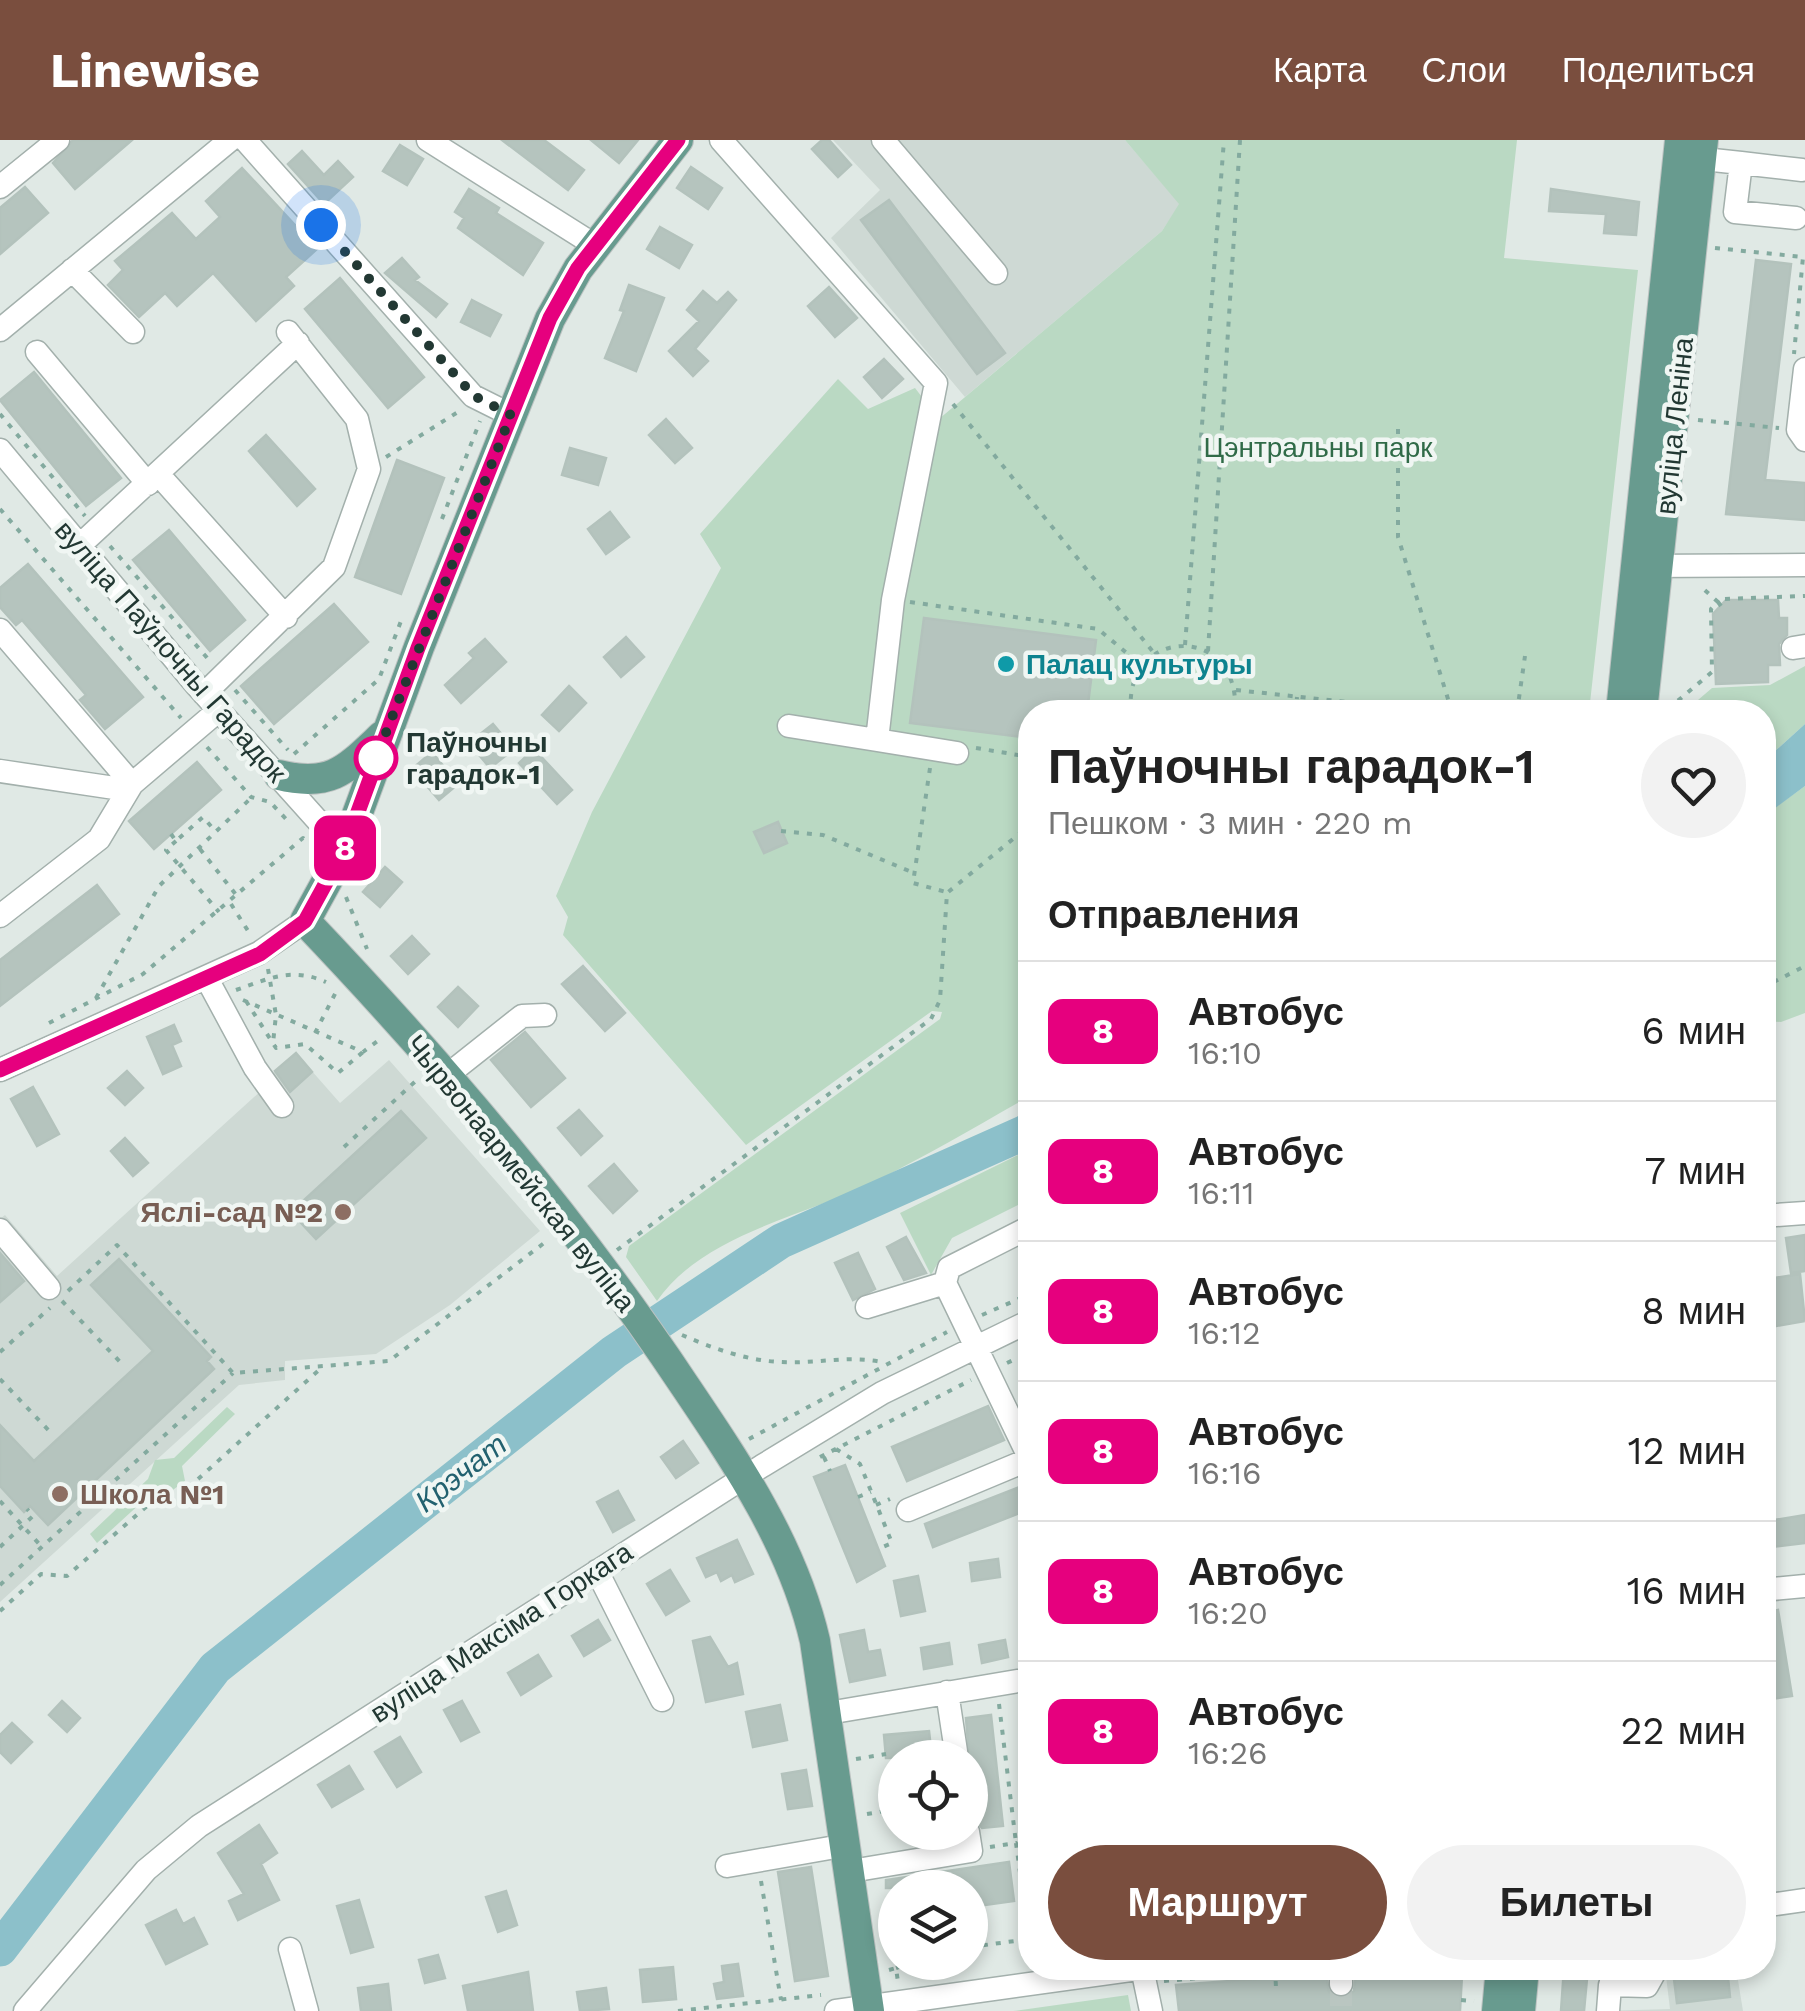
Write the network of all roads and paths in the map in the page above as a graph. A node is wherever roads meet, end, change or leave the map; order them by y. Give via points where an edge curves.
1 (230, 140) edge
2 (245, 140) edge
3 (428, 140) edge
4 (678, 140) edge
5 (721, 140) edge
6 (884, 140) edge
7 (1224, 140) edge
8 (1240, 140) edge
9 (45, 144) edge
10 (1691, 149) edge
11 (1741, 163) junction
12 (1802, 170) dead end
13 (0, 187) edge
14 (1796, 218) dead end
15 (596, 246) junction
16 (1715, 248) dead end
17 (72, 270) junction
18 (996, 272) dead end
19 (1803, 287) edge
20 (0, 330) edge
21 (133, 332) dead end
22 (37, 352) dead end
23 (1799, 363) edge
24 (936, 383) junction
25 (497, 415) junction
26 (1696, 420) dead end
27 (1398, 429) dead end
28 (1802, 436) edge
29 (0, 450) edge
30 (369, 469) junction
31 (153, 479) junction
32 (0, 509) edge
33 (79, 546) junction
34 (1805, 565) edge
35 (1648, 567) junction
36 (1694, 580) dead end
37 (1805, 596) edge
38 (893, 600) junction
39 (1719, 604) junction
40 (286, 617) junction
41 (0, 630) edge
42 (1185, 645) junction
43 (390, 648) dead end
44 (1208, 651) junction
45 (1154, 653) junction
46 (1525, 656) dead end
47 (1140, 665) junction
48 (224, 677) junction
49 (1236, 690) junction
50 (1297, 697) junction
51 (1131, 700) edge
52 (1236, 700) edge
53 (1297, 700) edge
54 (1325, 700) edge
55 (1448, 700) edge
56 (1519, 700) edge
57 (1624, 700) edge
58 (1642, 700) edge
59 (1678, 700) edge
60 (212, 702) junction
61 (788, 726) dead end
62 (388, 730) junction
63 (194, 732) junction
64 (877, 740) junction
65 (933, 749) junction
66 (965, 750) joint
67 (1018, 756) edge
68 (0, 771) edge
69 (130, 787) junction
70 (275, 789) junction
71 (252, 798) junction
72 (781, 831) dead end
73 (216, 832) junction
74 (170, 834) dead end
75 (1018, 835) edge
76 (176, 840) junction
77 (307, 842) dead end
78 (199, 848) junction
79 (344, 850) junction
80 (180, 866) junction
81 (914, 873) junction
82 (346, 883) dead end
83 (947, 893) junction
84 (238, 896) junction
85 (230, 902) junction
86 (219, 912) junction
87 (0, 916) edge
88 (305, 921) junction
89 (260, 954) junction
90 (1805, 966) edge
91 (206, 977) junction
92 (1776, 981) edge
93 (347, 986) junction
94 (226, 993) dead end
95 (96, 998) junction
96 (246, 1001) junction
97 (276, 1015) junction
98 (545, 1015) dead end
99 (372, 1025) dead end
100 (35, 1030) dead end
101 (315, 1033) junction
102 (273, 1043) junction
103 (362, 1052) junction
104 (407, 1065) dead end
105 (0, 1070) edge
106 (444, 1077) junction
107 (282, 1106) dead end
108 (344, 1147) dead end
109 (1805, 1213) edge
110 (1776, 1215) edge
111 (0, 1230) edge
112 (1018, 1232) edge
113 (556, 1234) dead end
114 (616, 1250) dead end
115 (945, 1282) junction
116 (55, 1293) junction
117 (1018, 1299) edge
118 (868, 1307) dead end
119 (965, 1323) junction
120 (1018, 1328) edge
121 (668, 1341) junction
122 (979, 1346) junction
123 (0, 1351) edge
124 (1018, 1358) edge
125 (884, 1363) junction
126 (124, 1366) dead end
127 (320, 1368) junction
128 (233, 1372) junction
129 (990, 1372) junction
130 (0, 1379) edge
131 (1018, 1433) edge
132 (53, 1435) dead end
133 (746, 1441) dead end
134 (836, 1448) junction
135 (823, 1456) junction
136 (1018, 1464) edge
137 (806, 1465) dead end
138 (830, 1471) dead end
139 (744, 1476) junction
140 (872, 1492) junction
141 (858, 1498) dead end
142 (0, 1501) edge
143 (27, 1509) dead end
144 (908, 1510) dead end
145 (23, 1526) junction
146 (42, 1546) junction
147 (0, 1548) edge
148 (878, 1549) dead end
149 (597, 1571) junction
150 (0, 1586) edge
151 (1805, 1586) edge
152 (1776, 1589) edge
153 (0, 1611) edge
154 (1018, 1681) edge
155 (996, 1684) junction
156 (947, 1692) junction
157 (662, 1700) dead end
158 (828, 1713) junction
159 (954, 1740) edge
160 (878, 1755) edge
161 (854, 1759) dead end
162 (878, 1812) edge
163 (861, 1815) dead end
164 (988, 1842) edge
165 (1016, 1843) junction
166 (909, 1850) edge
167 (1018, 1857) edge
168 (849, 1858) junction
169 (758, 1860) junction
170 (727, 1866) dead end
171 (1805, 1900) edge
172 (1776, 1904) edge
173 (1018, 1940) edge
174 (988, 1944) edge
175 (290, 1948) dead end
176 (898, 1980) edge
177 (1064, 1980) edge
178 (1146, 1980) edge
179 (1275, 1980) edge
180 (1496, 1980) edge
181 (1523, 1980) edge
182 (1650, 1980) edge
183 (1276, 1988) dead end
184 (900, 1995) dead end
185 (781, 2000) junction
186 (1461, 2000) dead end
187 (836, 2002) edge
188 (1486, 2006) edge
189 (869, 2009) edge
190 (25, 2011) edge
191 (307, 2011) edge
192 (678, 2011) edge
193 (1150, 2011) edge
194 (1520, 2011) edge
195 (1608, 2011) edge

1 - 17 street
2 - 25 street
3 - 15 street
4 - 15 main road
5 - 24 street
6 - 18 street
7 - 42 path
8 - 44 path
9 - 13 street
10 - 11 street
10 - 35 main road, вуліца Леніна
11 - 12 street
11 - 14 street via 1735,212
15 - 25 main road
16 - 19 path via 1803,258
17 - 20 street
17 - 21 street
19 - 23 path
22 - 31 street
23 - 28 street
24 - 38 street
24 - 45 path
25 - 30 path via 460,411
25 - 62 main road
26 - 28 path
27 - 55 path via 1398,537
29 - 33 street, вуліца Паўночны Гарадок
30 - 31 street via 357,419 293,337
30 - 40 street via 334,568
31 - 33 street
31 - 40 street
32 - 63 path
33 - 60 street, вуліца Паўночны Гарадок
34 - 35 street
35 - 57 main road, вуліца Леніна
35 - 58 main road, вуліца Леніна
36 - 39 path
37 - 39 path
38 - 47 path via 1098,629
38 - 64 street
39 - 59 path via 1710,609 1712,672
40 - 48 street
41 - 69 street
42 - 44 path
42 - 45 path
43 - 48 path via 379,679 292,756
44 - 49 path via 1227,667
45 - 47 path
46 - 56 path
47 - 51 path
48 - 60 street
49 - 50 path
49 - 52 path
50 - 53 path
50 - 54 path
60 - 63 street
60 - 70 street, вуліца Паўночны Гарадок
61 - 64 street
62 - 70 main road via 328,779
62 - 79 main road
63 - 69 street
63 - 71 path
64 - 65 street
65 - 66 street
65 - 81 path
66 - 67 path
68 - 69 street
69 - 87 street via 99,839
70 - 71 path
70 - 79 street, вуліца Паўночны Гарадок
71 - 73 path
72 - 81 path via 822,835
73 - 76 path via 204,817
73 - 78 path
74 - 76 path
75 - 83 path
76 - 80 path via 166,850
77 - 84 path
78 - 80 path
78 - 84 path
79 - 88 main road
80 - 86 path
80 - 95 path via 159,886
81 - 83 path via 913,883
82 - 93 path via 344,894 368,952
83 - 114 path via 940,1000 931,1018
84 - 85 path
85 - 86 path
85 - 89 path
86 - 95 path via 143,974
88 - 89 street
88 - 93 main road, Чырвонаармейская вуліца
89 - 91 street
89 - 97 path via 272,977
90 - 92 path
91 - 105 street
91 - 107 street
93 - 101 path
93 - 106 main road, Чырвонаармейская вуліца
94 - 96 path
95 - 100 path
96 - 97 path
96 - 102 path
97 - 101 path
97 - 102 path
98 - 106 street via 522,1016
99 - 103 path via 382,1037
101 - 103 path
102 - 103 path via 306,1044 338,1073
104 - 108 path via 419,1078
106 - 121 main road, Чырвонаармейская вуліца
109 - 110 street
111 - 116 street
112 - 115 street via 949,1268
113 - 127 path via 389,1361
115 - 118 street
115 - 119 street
116 - 123 path
116 - 126 path
116 - 128 path via 116,1245
117 - 119 path
119 - 122 street
119 - 125 path
120 - 122 street, вуліца Максіма Горкага
121 - 125 path via 783,1363 854,1356
121 - 139 main road, Чырвонаармейская вуліца
122 - 129 street
122 - 139 street, вуліца Максіма Горкага via 882,1393
124 - 129 path
125 - 133 path
127 - 128 path
127 - 153 path via 177,1498 147,1506 68,1576 41,1574
128 - 146 path
129 - 131 street
129 - 134 path
130 - 132 path
134 - 135 path
134 - 140 path via 860,1464
135 - 137 path
135 - 138 path
136 - 144 street
139 - 149 street, вуліца Максіма Горкага
139 - 158 main road, Чырвонаармейская вуліца via 805,1596
140 - 141 path
140 - 148 path via 892,1543
142 - 145 path
143 - 145 path via 34,1516
145 - 146 path
145 - 147 path
146 - 150 path
149 - 157 street
149 - 190 street, вуліца Максіма Горкага via 198,1826 146,1870
151 - 152 street
154 - 155 street
155 - 156 street
155 - 165 path
156 - 158 street
156 - 159 street
158 - 168 main road, Чырвонаармейская вуліца
160 - 161 path
162 - 163 path
164 - 165 path
165 - 167 path
166 - 168 street
168 - 169 street
168 - 189 main road, Чырвонаармейская вуліца
169 - 170 street
169 - 185 path
171 - 172 street
173 - 174 path
175 - 191 street
176 - 184 path
177 - 189 street
178 - 193 street
179 - 183 path
180 - 188 main road
181 - 194 main road
182 - 195 street via 1647,1986 1610,1986
185 - 187 path
185 - 192 path
186 - 188 path
187 - 189 street

